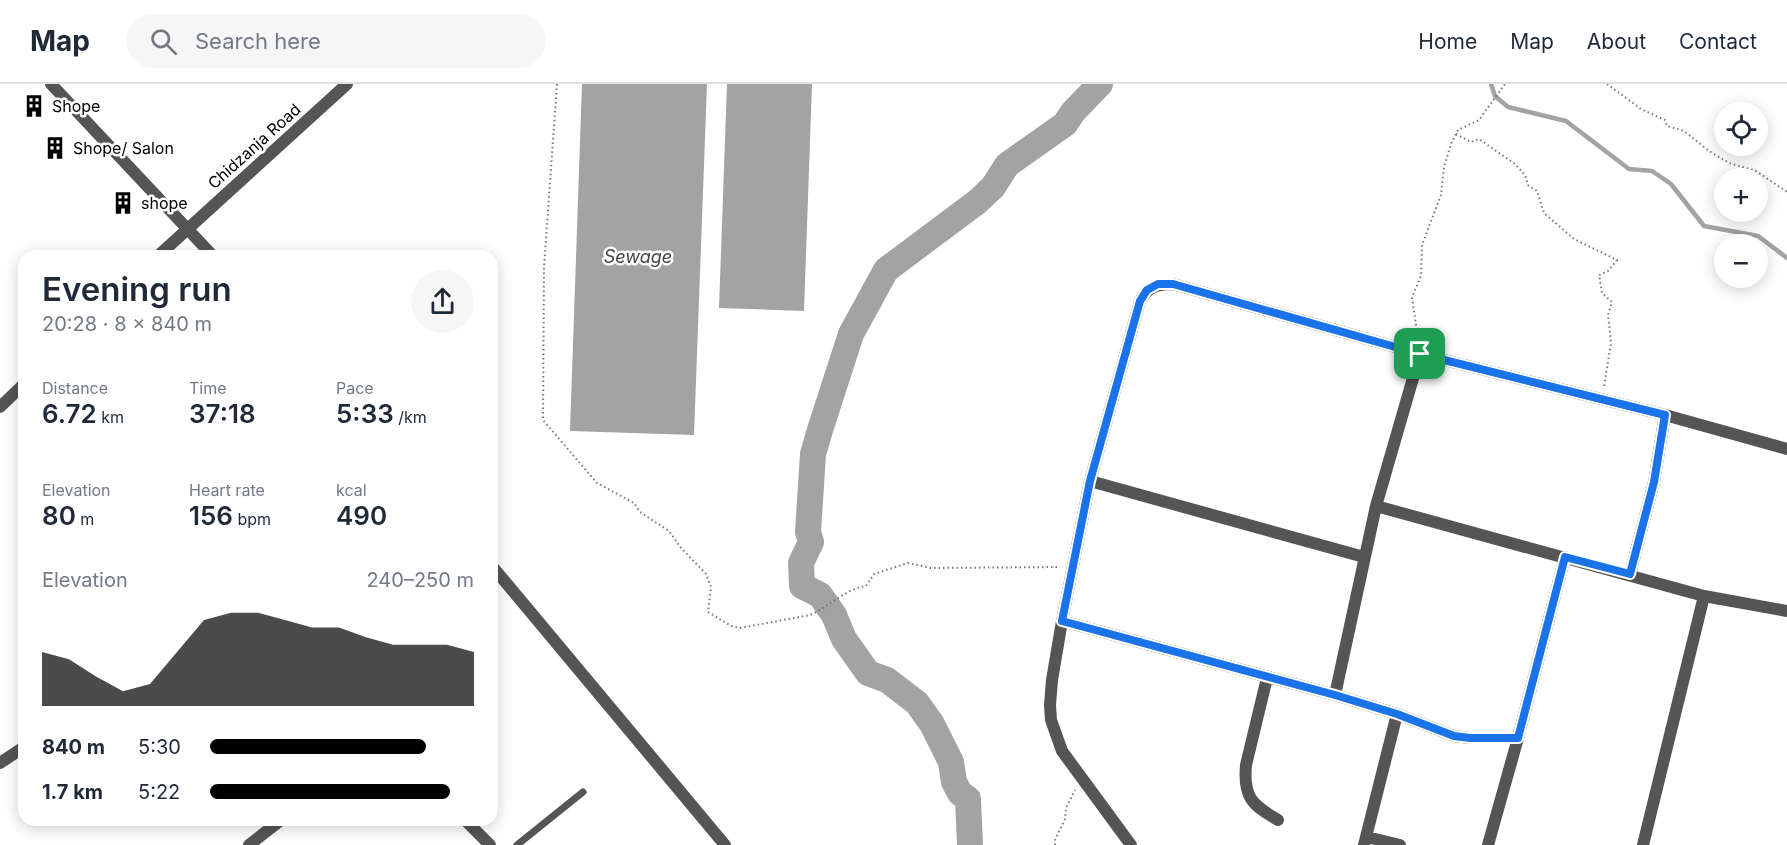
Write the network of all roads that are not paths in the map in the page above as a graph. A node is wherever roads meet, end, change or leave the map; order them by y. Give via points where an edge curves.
1 (51, 84) edge
2 (347, 84) edge
3 (187, 228) junction
4 (164, 250) edge
5 (207, 250) edge
6 (1420, 354) junction
7 (18, 390) edge
8 (0, 407) edge
9 (1665, 415) junction
10 (1787, 449) edge
11 (1090, 481) junction
12 (1376, 506) junction
13 (1364, 557) junction
14 (1565, 557) junction
15 (498, 573) edge
16 (1630, 574) junction
17 (1704, 596) junction
18 (1787, 611) edge
19 (1062, 621) junction
20 (1268, 678) junction
21 (1335, 695) junction
22 (1397, 714) junction
23 (1518, 738) junction
24 (18, 751) edge
25 (0, 763) edge
26 (583, 792) dead end
27 (1278, 820) dead end
28 (273, 826) edge
29 (471, 826) edge
30 (1366, 841) edge
31 (249, 845) edge
32 (490, 845) edge
33 (518, 845) edge
34 (725, 845) edge
35 (1131, 845) edge
36 (1400, 845) edge
37 (1488, 845) edge
38 (1643, 845) edge

1 - 3 street
2 - 3 street, Chidzanja Road
3 - 4 street, Chidzanja Road
3 - 5 street
6 - 9 street
6 - 11 street via 1173,284 1158,284 1147,290 1140,301
6 - 12 street
7 - 8 street
9 - 10 street
9 - 16 street via 1654,482
11 - 13 street
11 - 19 street
12 - 13 street
12 - 14 street
13 - 21 street
14 - 16 street
14 - 23 street
15 - 34 street
16 - 17 street
17 - 18 street
17 - 38 street
19 - 20 street
19 - 35 street via 1052,680 1051,720 1062,751
20 - 21 street
20 - 27 street via 1245,778 1250,799 1258,809
21 - 22 street
22 - 23 street via 1454,736
22 - 30 street
23 - 37 street
24 - 25 street
26 - 33 lane
28 - 31 street
29 - 32 street
30 - 36 street

